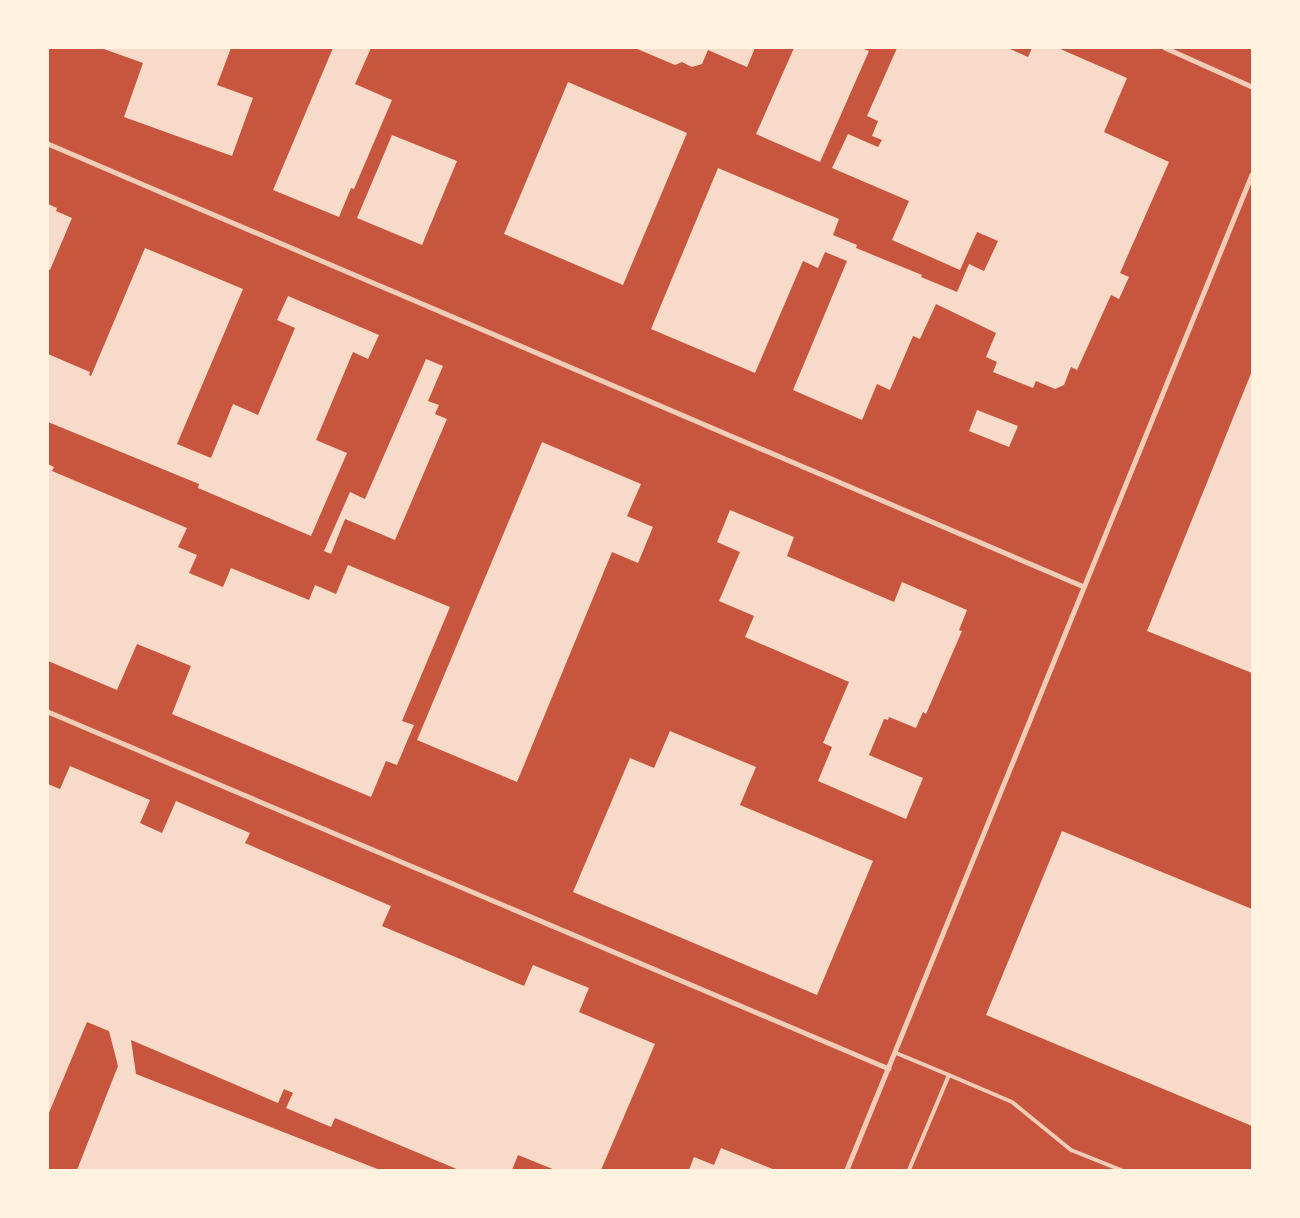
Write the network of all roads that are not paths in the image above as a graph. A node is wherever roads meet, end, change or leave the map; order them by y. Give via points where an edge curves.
1 (1165, 48) edge
2 (1252, 87) edge
3 (48, 144) edge
4 (1252, 176) edge
5 (1084, 587) junction
6 (48, 712) edge
7 (896, 1053) junction
8 (889, 1069) junction
9 (949, 1075) junction
10 (847, 1170) edge
11 (909, 1170) edge
12 (1121, 1170) edge

1 - 2 street
3 - 5 street
4 - 5 street
5 - 7 street
6 - 8 street
7 - 8 street
7 - 9 lane
8 - 10 street
9 - 11 lane
9 - 12 lane via 1012,1102 1071,1150

